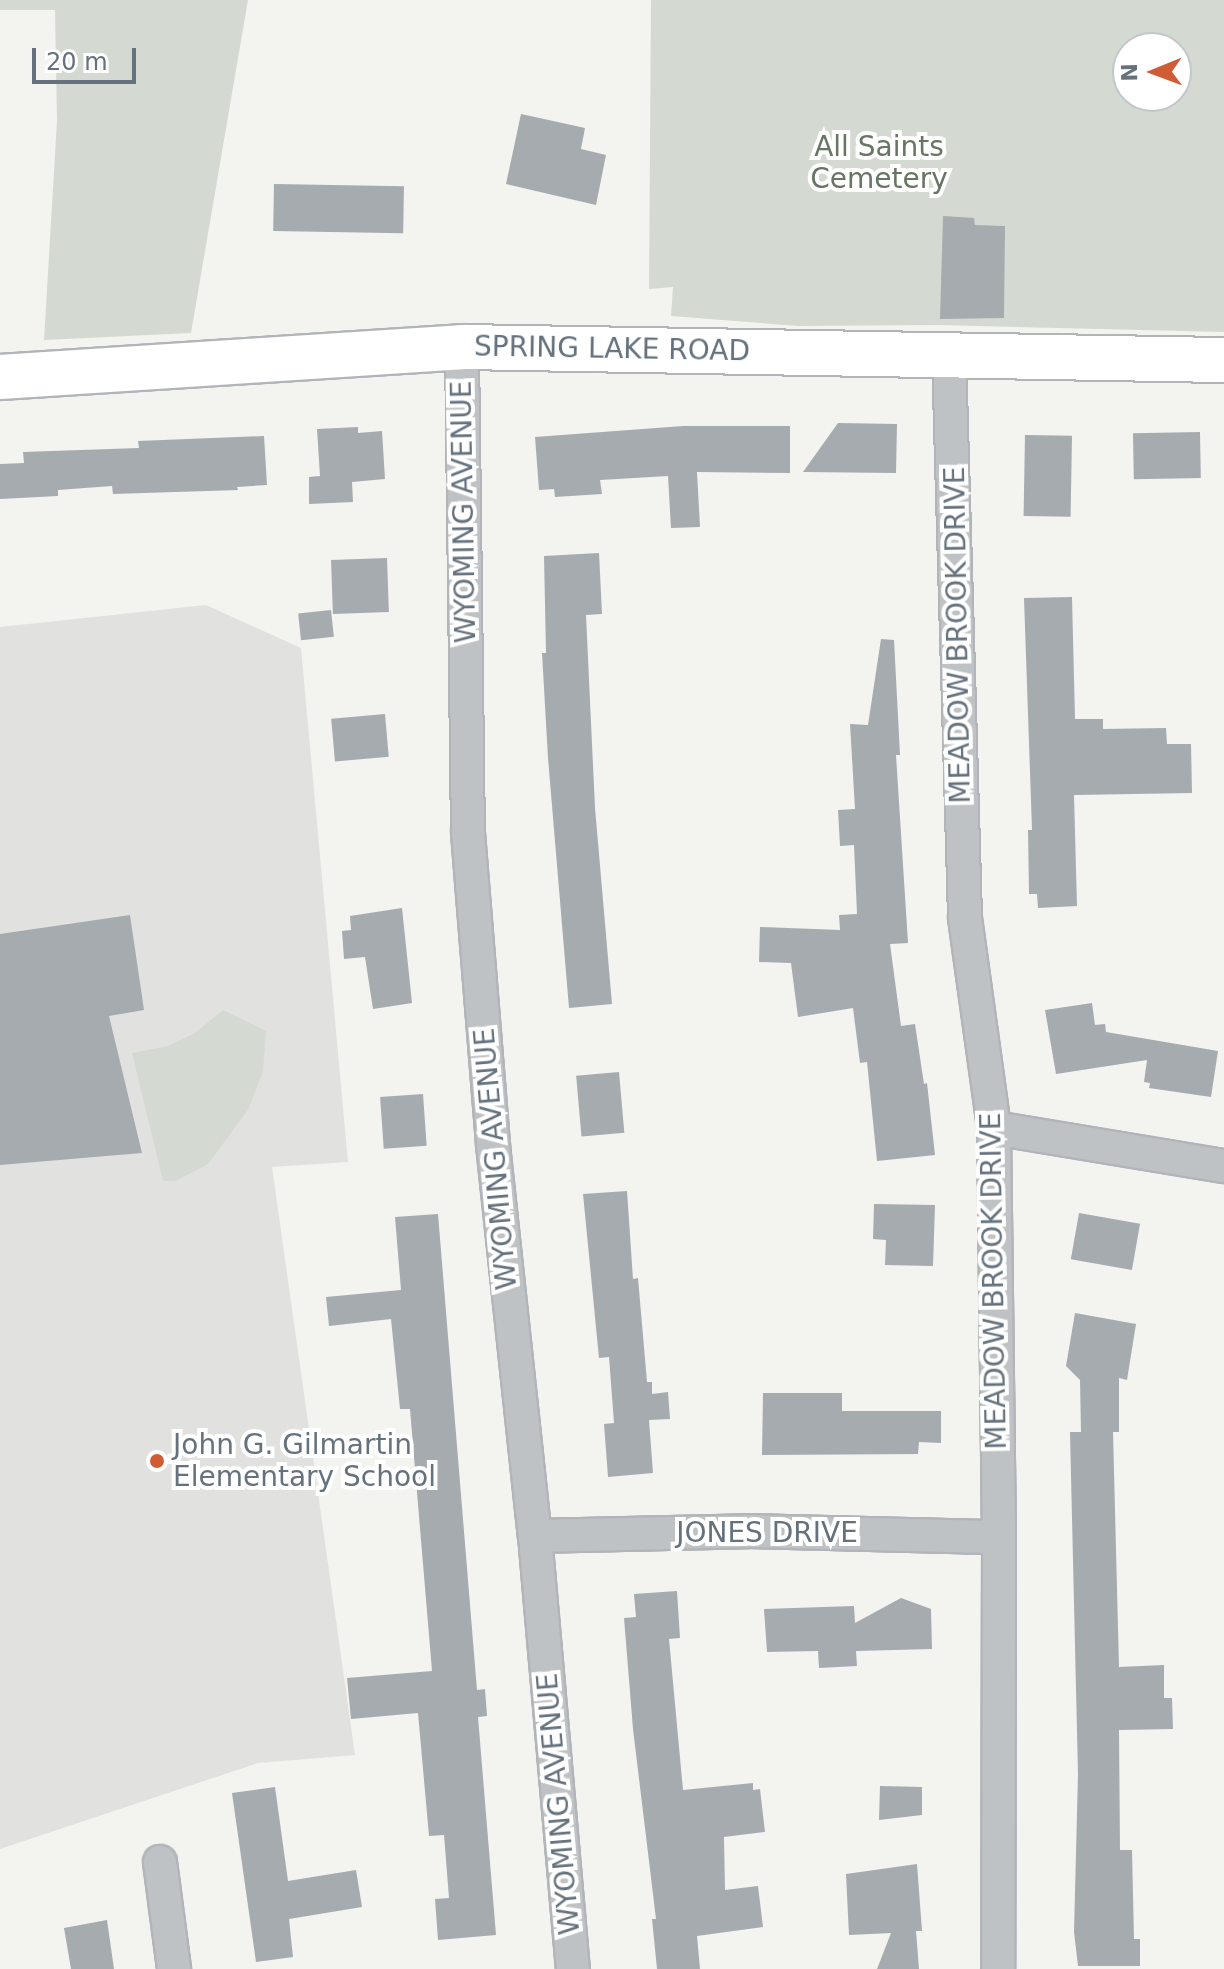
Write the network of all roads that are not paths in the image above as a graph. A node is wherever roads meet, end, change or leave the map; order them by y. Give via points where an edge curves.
1 (462, 347) junction
2 (949, 355) junction
3 (1224, 360) edge
4 (0, 377) edge
5 (994, 1128) junction
6 (1224, 1166) edge
7 (535, 1536) junction
8 (999, 1537) junction
9 (160, 1862) dead end
10 (174, 1969) edge
11 (573, 1969) edge
12 (998, 1969) edge

1 - 2 main road, SPRING LAKE ROAD
1 - 4 main road, SPRING LAKE ROAD
1 - 7 street, WYOMING AVENUE via 468,833 493,1145
2 - 3 main road, SPRING LAKE ROAD
2 - 5 street, MEADOW BROOK DRIVE via 965,918
5 - 6 street
5 - 8 street, MEADOW BROOK DRIVE
7 - 8 street, JONES DRIVE via 748,1531
7 - 11 street, WYOMING AVENUE
8 - 12 street, MEADOW BROOK DRIVE
9 - 10 street

